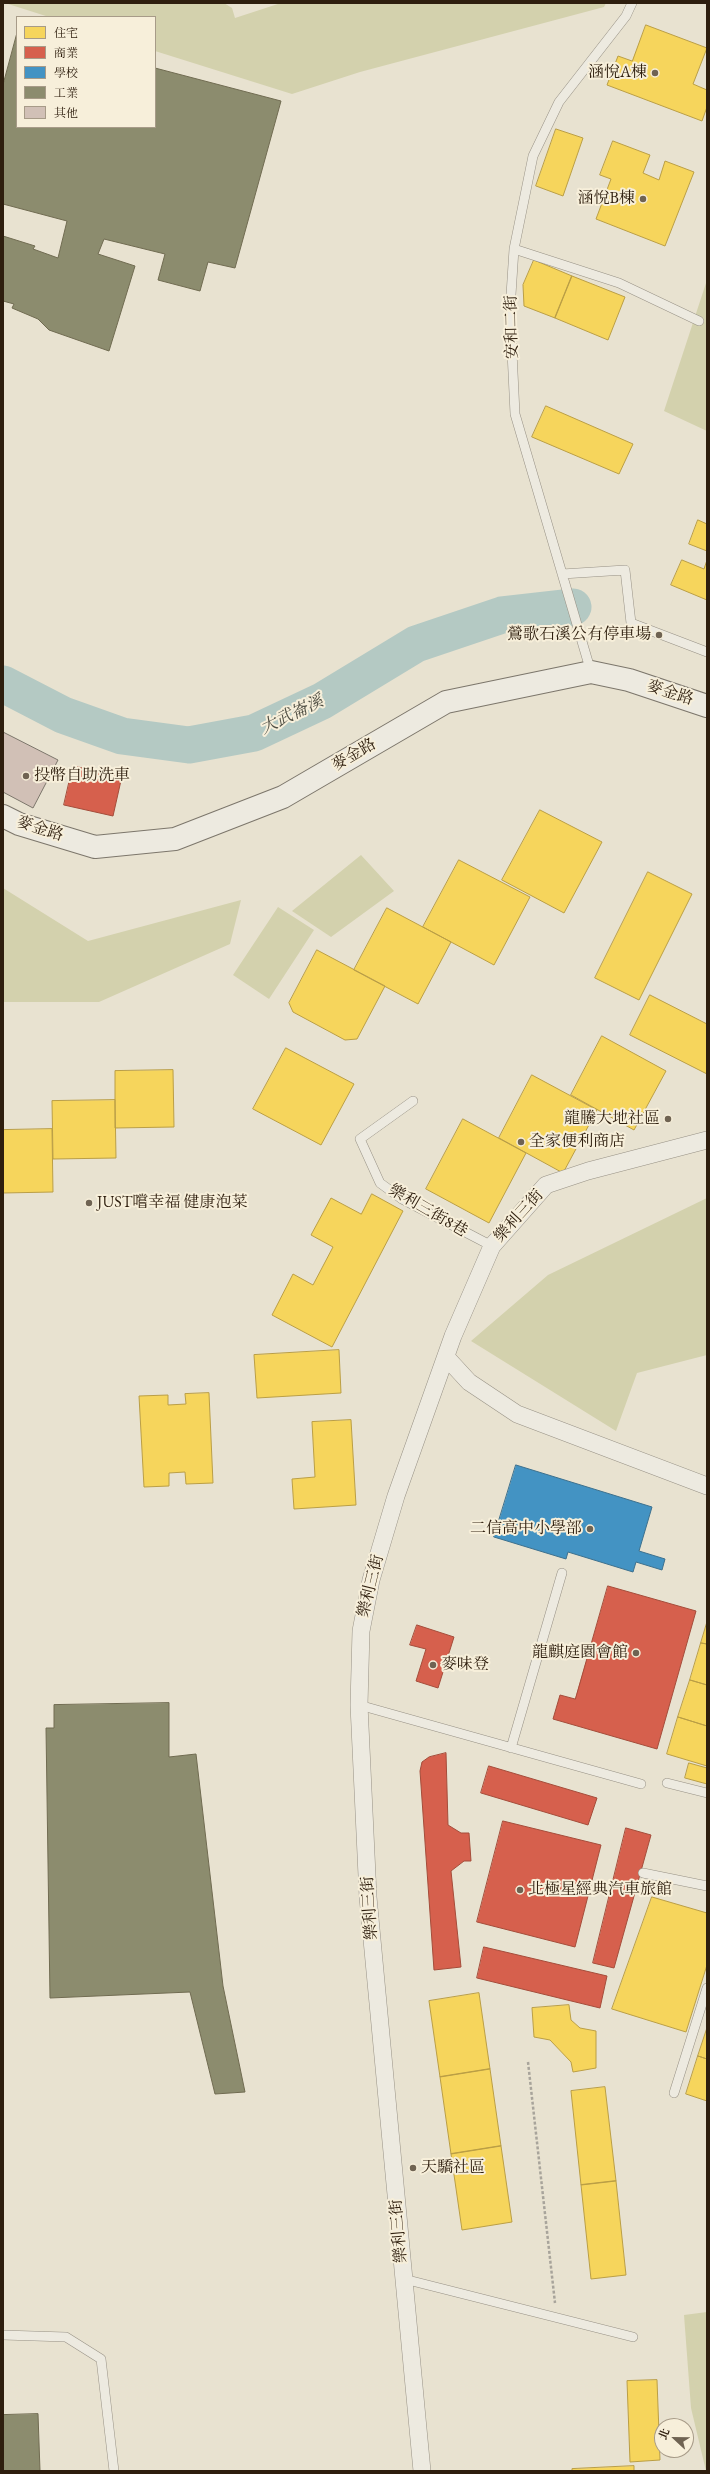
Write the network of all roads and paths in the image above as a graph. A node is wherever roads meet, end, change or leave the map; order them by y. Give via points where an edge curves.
1 (632, 3) edge
2 (514, 249) junction
3 (699, 322) dead end
4 (562, 574) junction
5 (707, 652) edge
6 (588, 662) junction
7 (707, 706) edge
8 (3, 816) edge
9 (413, 1100) dead end
10 (707, 1140) edge
11 (492, 1246) junction
12 (446, 1357) junction
13 (707, 1486) edge
14 (562, 1573) dead end
15 (359, 1705) junction
16 (511, 1748) junction
17 (666, 1783) dead end
18 (641, 1784) dead end
19 (707, 1793) edge
20 (643, 1873) dead end
21 (707, 1886) edge
22 (707, 1988) edge
23 (528, 2062) dead end
24 (674, 2093) dead end
25 (404, 2279) junction
26 (557, 2317) junction
27 (3, 2335) edge
28 (633, 2337) dead end
29 (114, 2471) edge
30 (422, 2471) edge

1 - 2 lane, 安和二街 via 626,16 559,102 533,156
2 - 3 lane via 619,283
2 - 4 lane, 安和二街 via 510,310 515,414
4 - 5 lane via 625,570 630,623
4 - 6 lane, 安和二街
6 - 7 street, 麥金路 via 629,680
6 - 8 street, 麥金路 via 446,702 283,797 175,839 94,847 19,824
9 - 11 lane, 樂利三街8巷 via 360,1139 380,1183 402,1199
10 - 11 street, 樂利三街 via 546,1185
11 - 12 street, 樂利三街
12 - 13 street via 469,1382 518,1414
12 - 15 street, 樂利三街 via 396,1496 371,1580 361,1631
14 - 16 lane
15 - 16 lane
15 - 25 street, 樂利三街 via 368,1897
16 - 18 lane
17 - 19 lane
20 - 21 lane
22 - 24 lane
23 - 26 path
25 - 26 lane
25 - 30 street, 樂利三街
26 - 28 lane
27 - 29 lane via 66,2337 101,2359

